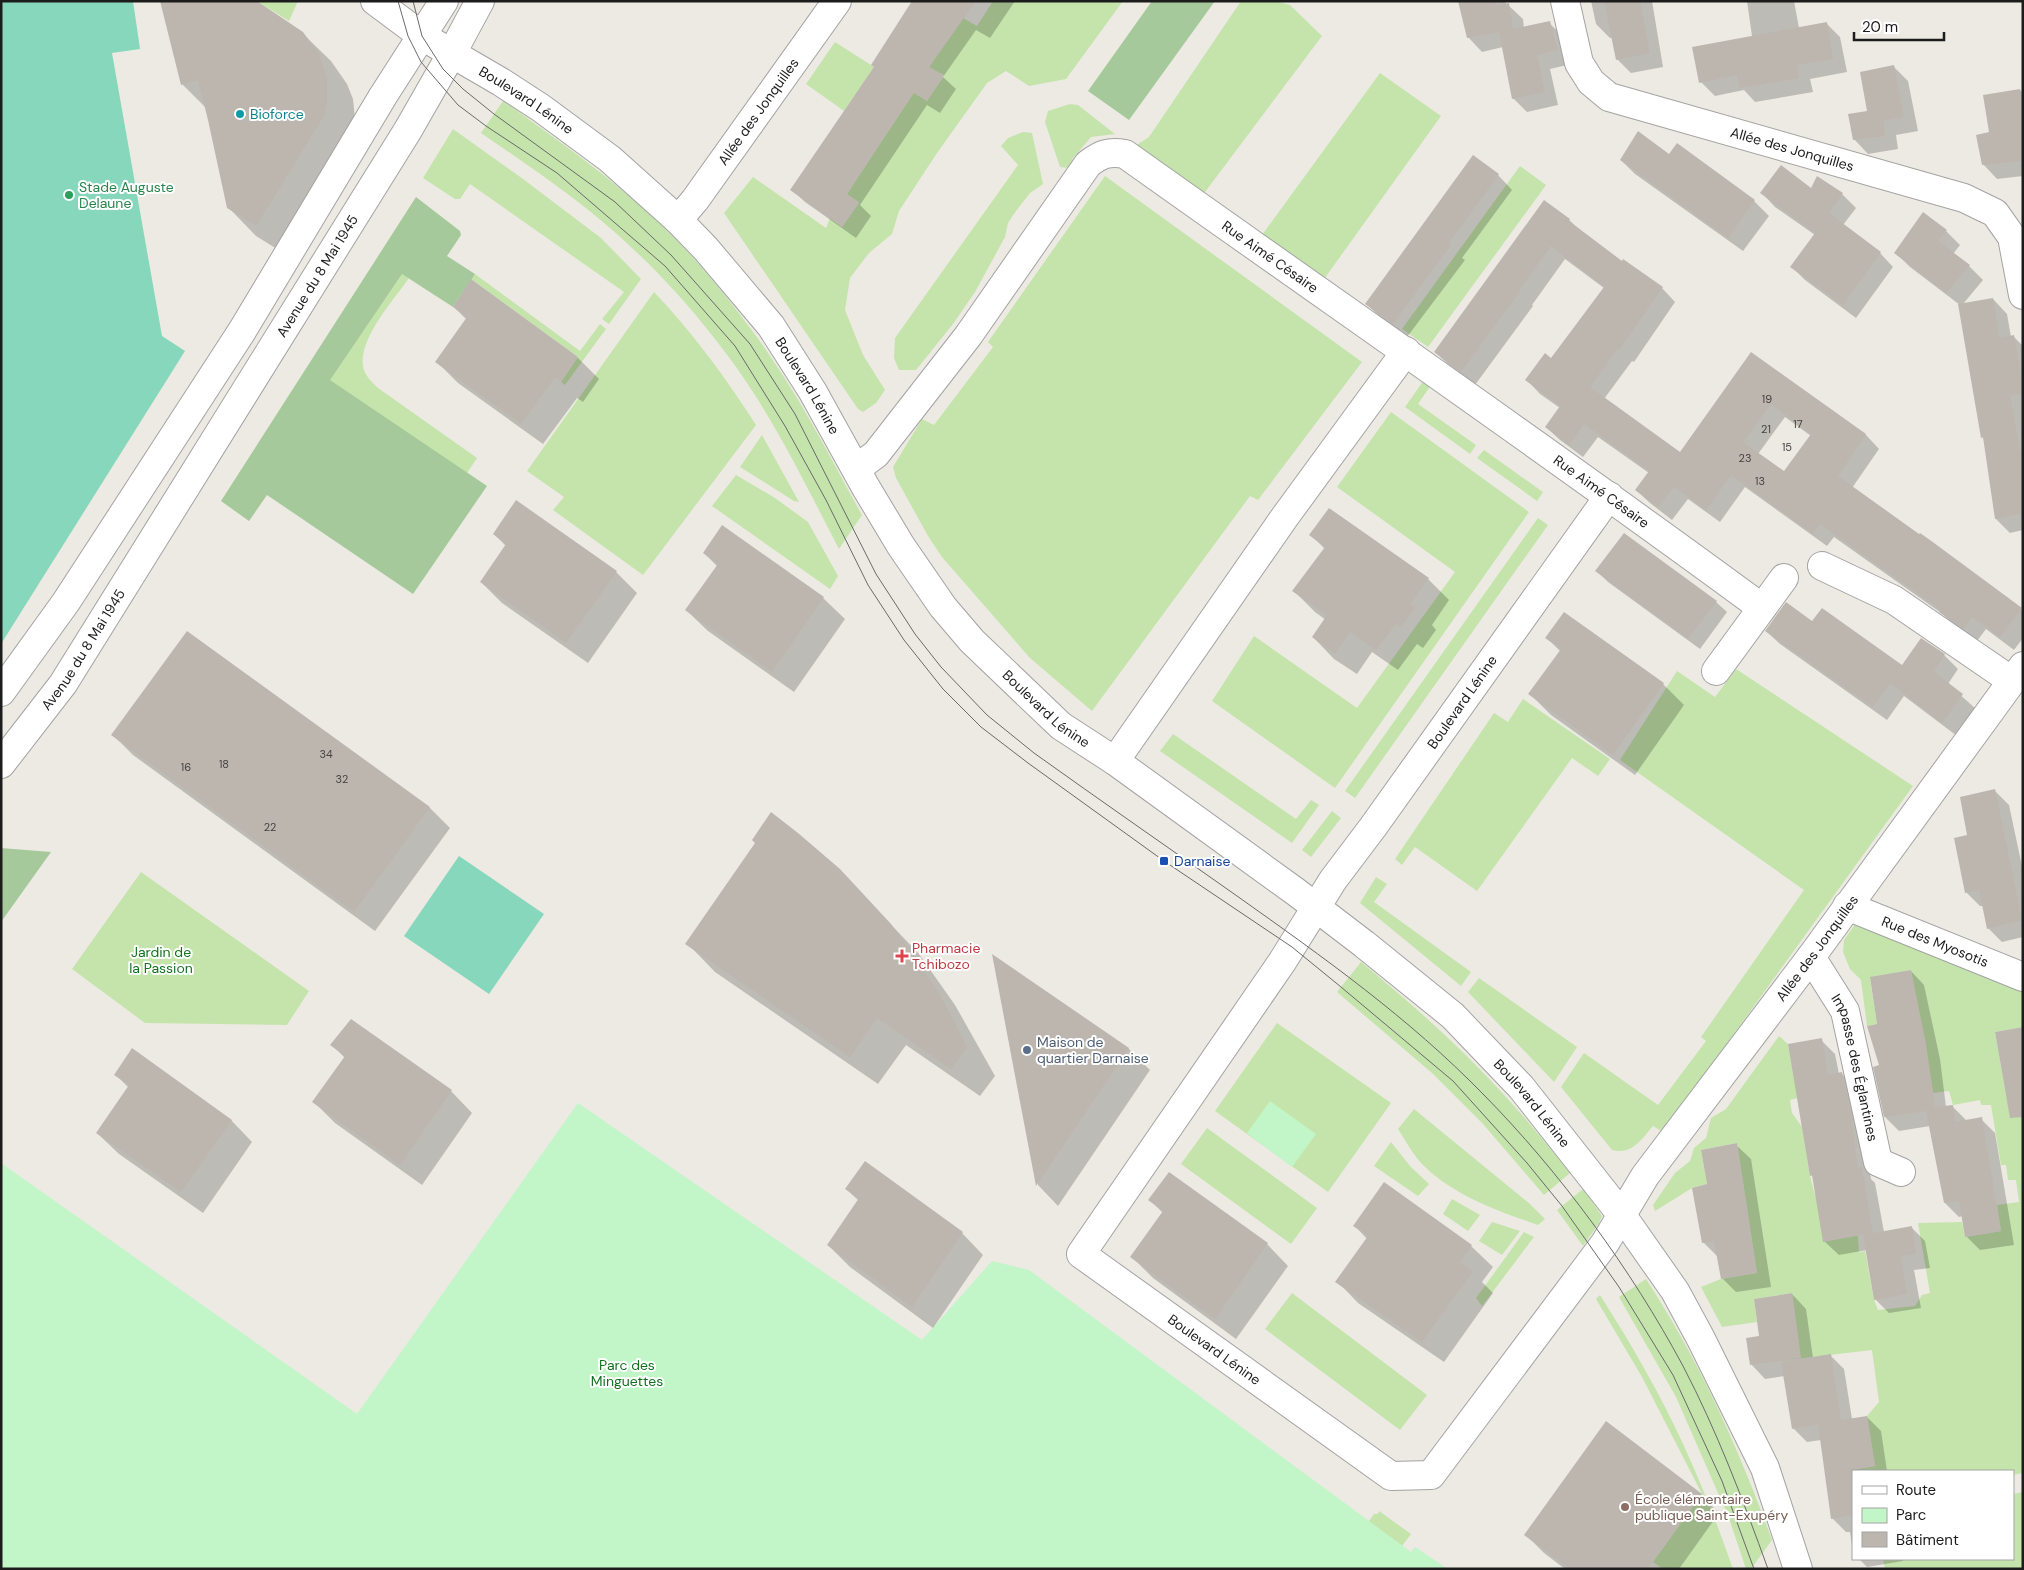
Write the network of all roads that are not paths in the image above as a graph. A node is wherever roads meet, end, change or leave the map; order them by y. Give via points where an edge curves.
1 (375, 1) edge
2 (444, 1) edge
3 (480, 1) edge
4 (837, 1) edge
5 (1565, 1) edge
6 (422, 36) junction
7 (452, 53) junction
8 (678, 220) junction
9 (2023, 295) edge
10 (1406, 351) junction
11 (214, 374) junction
12 (856, 469) junction
13 (181, 496) junction
14 (1609, 496) junction
15 (152, 502) junction
16 (159, 531) junction
17 (1822, 566) dead end
18 (1784, 578) dead end
19 (78, 583) junction
20 (1762, 608) junction
21 (1716, 671) dead end
22 (2017, 674) edge
23 (1, 692) edge
24 (1116, 762) junction
25 (1, 764) edge
26 (1847, 906) junction
27 (1316, 908) junction
28 (1811, 957) junction
29 (2023, 977) edge
30 (1901, 1172) dead end
31 (1621, 1214) junction
32 (1798, 1569) edge

1 - 6 street, Boulevard Lénine
2 - 6 street, Avenue du 8 Mai 1945
3 - 7 street, Avenue du 8 Mai 1945
4 - 8 street, Allée des Jonquilles
5 - 9 street, Allée des Jonquilles via 1579,63 1591,82 1609,97 1964,198 1995,212 2012,237
6 - 7 street, Boulevard Lénine
6 - 11 street, Avenue du 8 Mai 1945
7 - 8 street, Boulevard Lénine via 528,100 610,159
7 - 13 street, Avenue du 8 Mai 1945 via 408,130
8 - 12 street, Boulevard Lénine via 771,326
10 - 12 street, Rue Aimé Césaire via 1125,154 1113,152 1100,155 1088,164 968,336 876,454
10 - 14 street, Rue Aimé Césaire
10 - 24 street via 1284,518
11 - 15 street, Avenue du 8 Mai 1945 via 213,404
11 - 19 street, Avenue du 8 Mai 1945
12 - 24 street, Boulevard Lénine via 931,591 972,641 1061,726
13 - 15 street
13 - 16 street, Avenue du 8 Mai 1945
14 - 20 street, Rue Aimé Césaire
14 - 27 street, Boulevard Lénine via 1332,880
15 - 16 street
15 - 19 street, Avenue du 8 Mai 1945 via 110,566
16 - 25 street, Avenue du 8 Mai 1945 via 63,684
17 - 22 street, Allée des Jonquilles via 1894,600
18 - 20 street
19 - 23 street, Avenue du 8 Mai 1945
20 - 21 street
22 - 26 street, Allée des Jonquilles
24 - 27 street, Boulevard Lénine
26 - 28 street, Allée des Jonquilles
26 - 29 street, Rue des Myosotis
27 - 31 street, Boulevard Lénine via 1453,1016 1521,1088
27 - 31 street, Boulevard Lénine via 1081,1254 1391,1476 1431,1475 1605,1243
28 - 30 street, Impasse des Églantines via 1845,1011 1878,1162
28 - 31 street, Allée des Jonquilles via 1645,1176
31 - 32 street, Boulevard Lénine via 1675,1291 1705,1347 1765,1468

